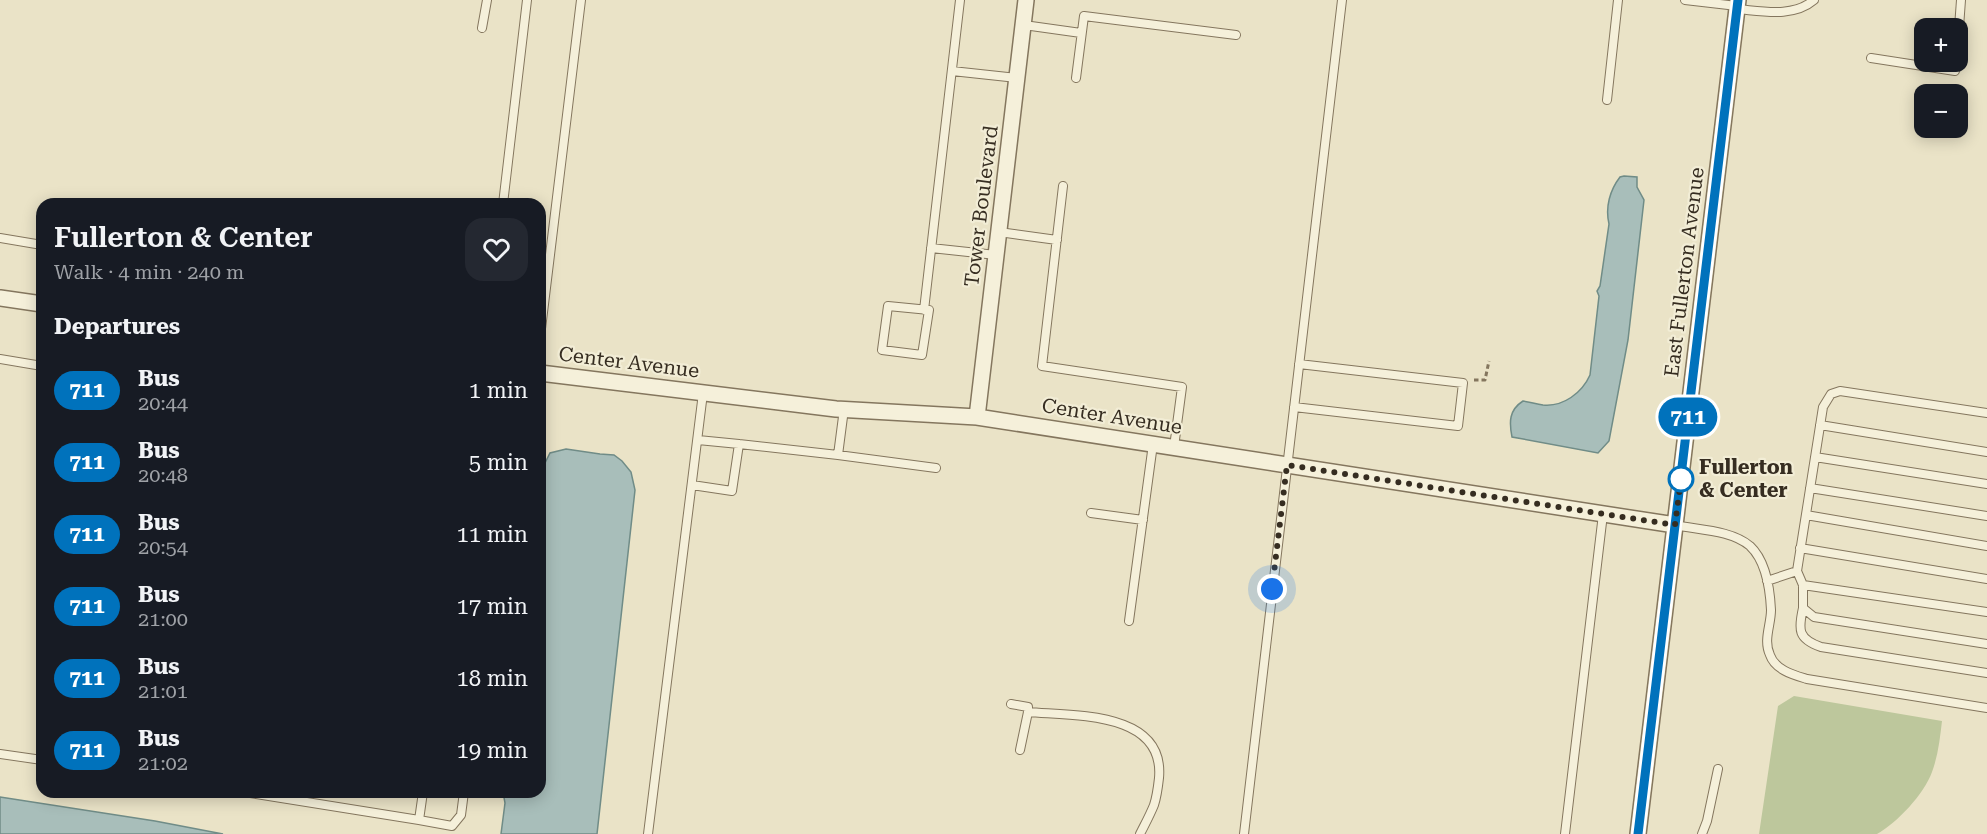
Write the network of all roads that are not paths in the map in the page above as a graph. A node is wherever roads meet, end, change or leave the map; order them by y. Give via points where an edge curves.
1 (487, 0) edge
2 (527, 0) edge
3 (581, 0) edge
4 (960, 0) edge
5 (1026, 0) edge
6 (1342, 0) edge
7 (1618, 0) edge
8 (1685, 0) edge
9 (1814, 0) edge
10 (1961, 0) edge
11 (1737, 5) edge
12 (1960, 18) edge
13 (1024, 25) junction
14 (482, 28) dead end
15 (1081, 33) junction
16 (1236, 35) dead end
17 (1871, 58) dead end
18 (1914, 64) edge
19 (952, 71) junction
20 (1017, 78) junction
21 (1076, 78) dead end
22 (1607, 100) dead end
23 (1063, 186) dead end
24 (503, 198) edge
25 (999, 232) junction
26 (0, 238) edge
27 (1057, 240) junction
28 (36, 244) edge
29 (931, 248) junction
30 (996, 255) junction
31 (546, 288) edge
32 (0, 298) edge
33 (36, 303) edge
34 (924, 310) junction
35 (0, 359) edge
36 (1299, 364) junction
37 (36, 365) edge
38 (546, 374) edge
39 (704, 393) junction
40 (1294, 407) junction
41 (844, 409) junction
42 (1987, 413) edge
43 (977, 417) junction
44 (1820, 425) junction
45 (698, 440) junction
46 (739, 444) junction
47 (1153, 444) junction
48 (1174, 447) junction
49 (1987, 452) edge
50 (838, 455) junction
51 (1815, 457) junction
52 (1287, 465) junction
53 (936, 468) dead end
54 (1987, 484) edge
55 (692, 485) junction
56 (1810, 488) junction
57 (1091, 513) dead end
58 (1603, 514) junction
59 (1806, 515) junction
60 (1987, 516) edge
61 (1143, 520) junction
62 (1675, 525) junction
63 (1987, 546) edge
64 (1800, 548) junction
65 (1797, 571) junction
66 (1987, 579) edge
67 (1767, 581) junction
68 (1803, 585) junction
69 (1803, 608) junction
70 (1987, 612) edge
71 (1129, 621) dead end
72 (1987, 644) edge
73 (1987, 673) edge
74 (1011, 704) dead end
75 (1987, 708) edge
76 (1028, 712) junction
77 (1020, 750) dead end
78 (0, 754) edge
79 (36, 759) edge
80 (1718, 769) dead end
81 (281, 798) edge
82 (422, 798) edge
83 (463, 798) edge
84 (419, 820) junction
85 (648, 834) edge
86 (1140, 834) edge
87 (1244, 834) edge
88 (1564, 834) edge
89 (1638, 834) edge
90 (1702, 834) edge

1 - 14 lane
2 - 24 lane
3 - 31 lane
4 - 19 lane
5 - 13 street, Tower Boulevard
6 - 36 lane
7 - 22 lane
8 - 11 lane
9 - 11 lane via 1785,12
10 - 12 lane
11 - 62 street, East Fullerton Avenue
13 - 15 lane
13 - 20 street, Tower Boulevard
15 - 16 lane via 1084,16
15 - 21 lane
17 - 18 lane
19 - 20 lane
19 - 29 lane
20 - 25 street, Tower Boulevard
23 - 27 lane
25 - 27 lane
25 - 30 street, Tower Boulevard
26 - 28 lane
27 - 48 lane via 1042,366 1182,387
29 - 30 lane
29 - 34 lane
30 - 43 street, Tower Boulevard
32 - 33 street
34 - 34 lane via 929,310 922,355 882,350 888,306
35 - 37 lane
36 - 40 lane
36 - 40 lane via 1463,382 1458,426
38 - 39 street, Center Avenue
39 - 41 street, Center Avenue
39 - 45 lane
40 - 52 lane
41 - 43 street, Center Avenue
41 - 50 lane
42 - 44 lane via 1840,391 1831,394 1823,407
43 - 47 street, Center Avenue
44 - 49 lane
44 - 51 lane
45 - 46 lane
45 - 55 lane
46 - 50 lane
46 - 55 lane via 732,491
47 - 48 street, Center Avenue
47 - 61 lane
48 - 52 street, Center Avenue
50 - 53 lane
51 - 54 lane
51 - 56 lane
52 - 58 street, Center Avenue
52 - 87 lane
55 - 85 lane
56 - 59 lane
56 - 60 lane
57 - 61 lane
58 - 62 street, Center Avenue
58 - 88 lane
59 - 63 lane
59 - 64 lane
61 - 71 lane
62 - 67 lane via 1727,535 1749,546 1763,562
62 - 89 street, East Fullerton Avenue
64 - 65 lane
64 - 66 lane
65 - 67 lane
65 - 68 lane
67 - 75 lane via 1770,657 1785,672 1807,679
68 - 69 lane
68 - 70 lane
69 - 72 lane via 1814,617
69 - 73 lane via 1801,634 1821,647
74 - 76 lane via 1028,707
76 - 77 lane
76 - 86 lane via 1107,720 1132,728 1150,741 1160,770 1157,794
78 - 79 lane
80 - 90 lane
81 - 84 lane
82 - 84 lane
83 - 84 lane via 460,815 452,826

